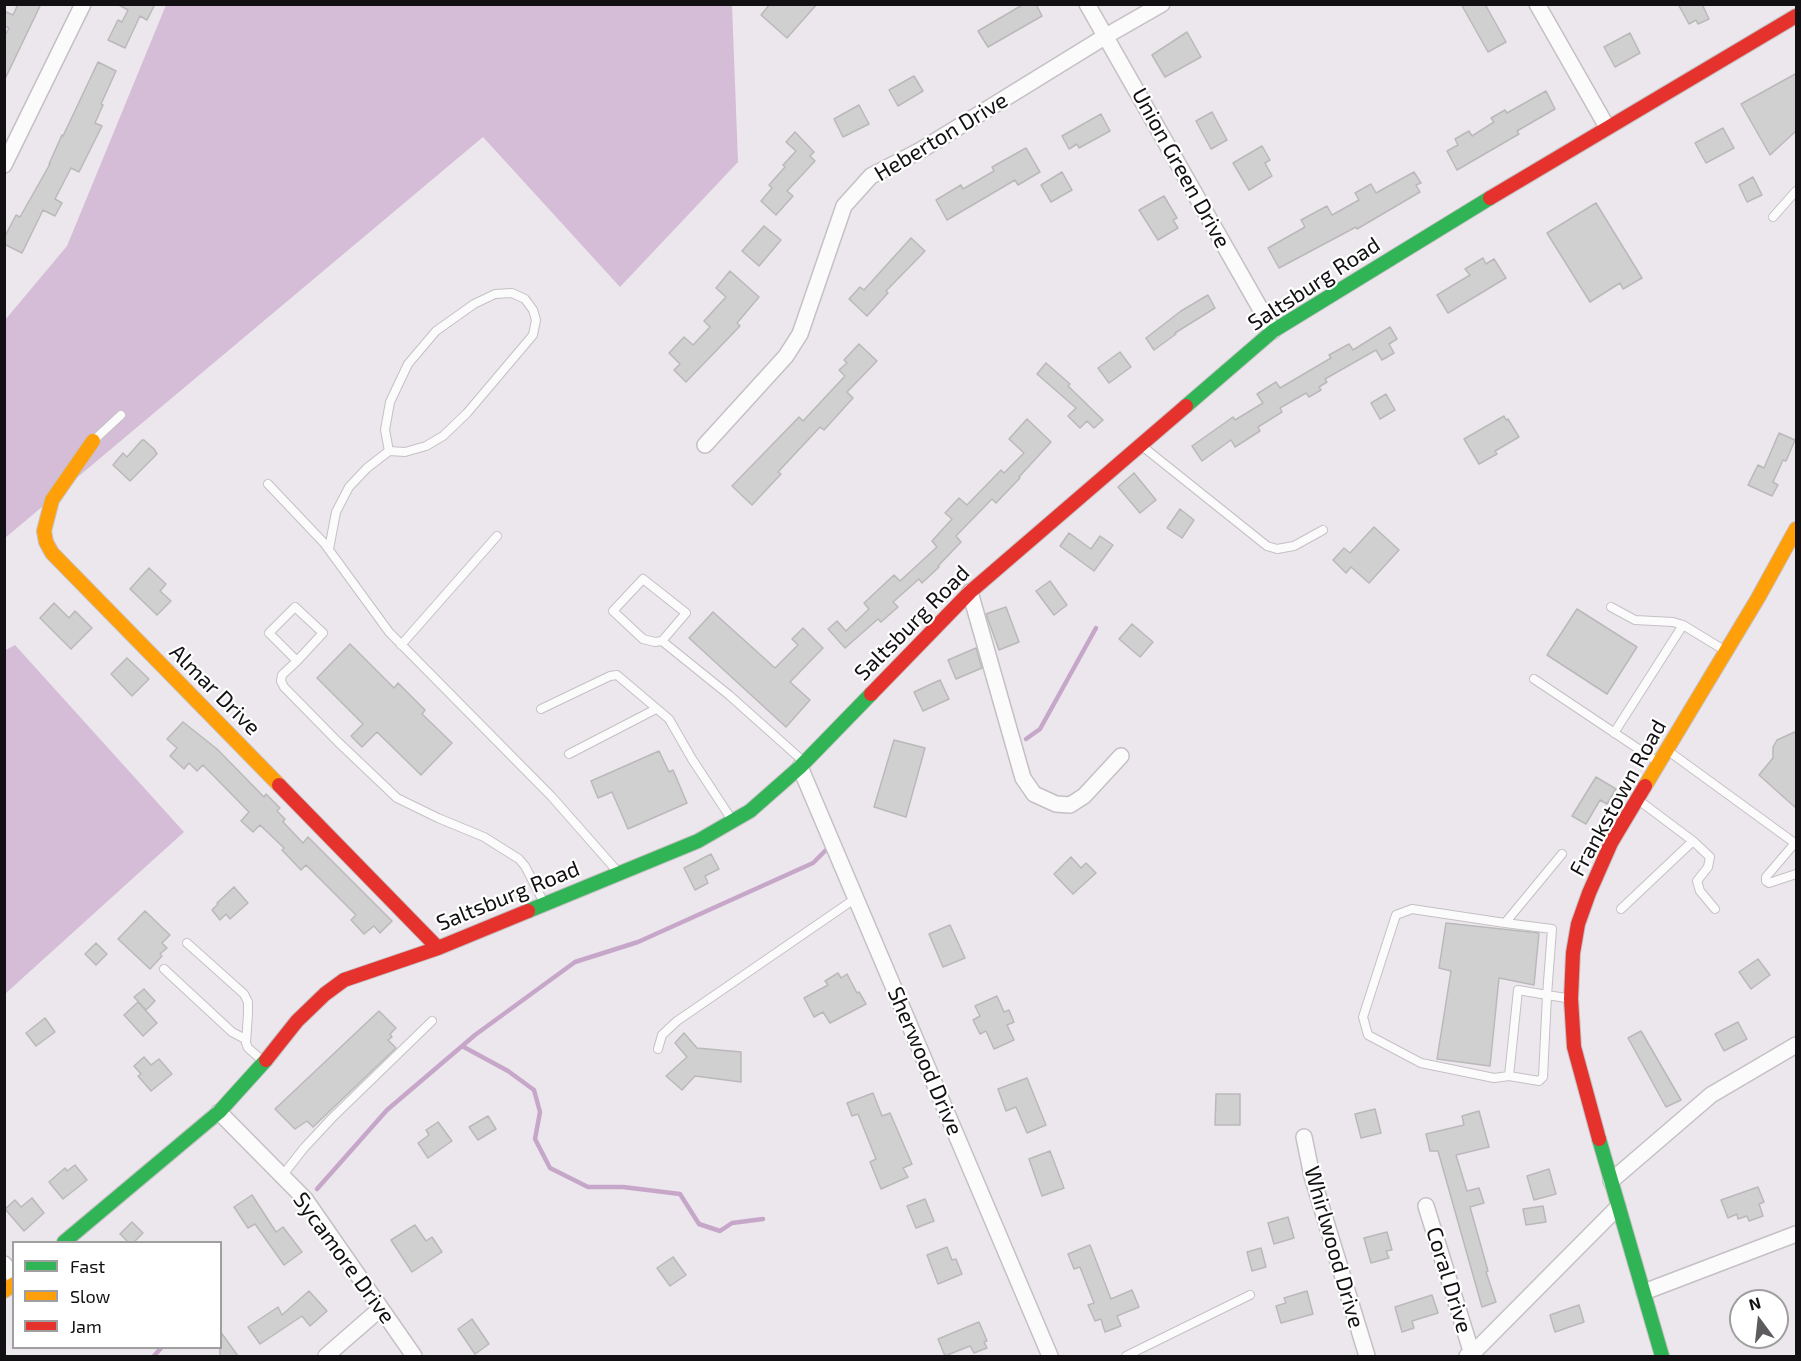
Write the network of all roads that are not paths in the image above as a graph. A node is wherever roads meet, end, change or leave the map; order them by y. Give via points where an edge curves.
1 (83, 4) edge
2 (1087, 4) edge
3 (1162, 4) edge
4 (1536, 4) edge
5 (1797, 16) edge
6 (1106, 36) junction
7 (1607, 127) junction
8 (4, 165) edge
9 (1797, 191) edge
10 (1773, 217) dead end
11 (1273, 331) junction
12 (121, 415) dead end
13 (93, 441) joint
14 (1140, 445) junction
15 (705, 446) dead end
16 (389, 451) junction
17 (267, 484) dead end
18 (1797, 529) edge
19 (1323, 530) dead end
20 (497, 536) dead end
21 (329, 549) junction
22 (970, 592) junction
23 (1611, 607) dead end
24 (1683, 625) junction
25 (662, 641) junction
26 (401, 645) junction
27 (1726, 651) junction
28 (297, 660) junction
29 (1534, 679) dead end
30 (541, 709) dead end
31 (656, 709) junction
32 (1614, 733) junction
33 (1667, 750) junction
34 (569, 754) dead end
35 (1120, 756) dead end
36 (1659, 763) junction
37 (802, 764) junction
38 (1638, 799) junction
39 (733, 821) junction
40 (1693, 841) junction
41 (1796, 843) edge
42 (1562, 854) dead end
43 (618, 873) junction
44 (1797, 874) edge
45 (856, 898) junction
46 (544, 904) junction
47 (1621, 909) dead end
48 (1714, 909) dead end
49 (1505, 923) junction
50 (188, 943) dead end
51 (438, 948) junction
52 (1550, 951) junction
53 (1573, 953) junction
54 (164, 969) dead end
55 (1547, 995) junction
56 (1571, 999) junction
57 (432, 1021) dead end
58 (245, 1039) junction
59 (1797, 1045) edge
60 (658, 1049) dead end
61 (264, 1062) junction
62 (1509, 1076) junction
63 (219, 1112) junction
64 (1304, 1137) dead end
65 (282, 1176) junction
66 (1611, 1181) junction
67 (1426, 1206) dead end
68 (1618, 1207) junction
69 (1797, 1234) edge
70 (65, 1241) edge
71 (1644, 1292) junction
72 (1250, 1295) dead end
73 (380, 1309) junction
74 (326, 1356) edge
75 (414, 1356) edge
76 (1050, 1356) edge
77 (1126, 1356) edge
78 (1367, 1356) edge
79 (1470, 1356) edge
80 (1662, 1356) edge

1 - 8 street
2 - 6 street, Union Green Drive
3 - 6 street, Heberton Drive
4 - 7 street
5 - 7 main road, Saltsburg Road
6 - 11 street, Union Green Drive
6 - 15 street, Heberton Drive via 921,150 871,176 844,206 800,334 786,356
7 - 11 main road, Saltsburg Road
9 - 10 lane
11 - 14 main road, Saltsburg Road
12 - 13 lane
13 - 51 main road, Almar Drive via 52,500 44,531 52,553
14 - 19 lane via 1267,546 1294,546
14 - 22 main road, Saltsburg Road
16 - 16 lane via 405,452 426,446 467,413 533,335 536,320 525,299 512,292 495,294 436,331 408,364 390,402 385,430
16 - 21 lane via 349,487 336,512
17 - 21 lane
18 - 27 main road, Frankstown Road
20 - 26 lane
21 - 26 lane
22 - 35 street via 1023,778 1034,794 1056,804 1070,804 1084,796
22 - 37 main road, Saltsburg Road
23 - 24 lane via 1635,620
24 - 27 lane
24 - 32 lane
25 - 25 lane via 643,639 613,611 644,579 686,613
25 - 37 lane via 729,695
26 - 43 lane via 552,797
27 - 33 main road, Frankstown Road
28 - 28 lane via 323,633 295,607 269,633
28 - 46 lane via 282,675 284,687 338,742 405,803 484,837 519,859
29 - 32 lane
30 - 31 lane via 617,675
31 - 34 lane
31 - 39 lane via 669,719
32 - 36 lane
33 - 36 main road, Frankstown Road
33 - 41 lane
36 - 38 main road, Frankstown Road
37 - 39 main road, Saltsburg Road via 750,812
37 - 45 street, Sherwood Drive
38 - 40 lane
38 - 53 main road, Frankstown Road via 1599,869 1578,924
39 - 43 main road, Saltsburg Road via 698,841
40 - 47 lane
40 - 48 lane via 1710,857 1708,867 1697,880
41 - 44 lane via 1766,881
42 - 49 lane
43 - 46 main road, Saltsburg Road
45 - 60 lane via 677,1021 662,1035
45 - 76 street, Sherwood Drive
46 - 51 main road, Saltsburg Road
49 - 52 lane via 1552,929
49 - 62 lane via 1412,909 1396,915 1364,1017 1368,1035 1421,1063 1494,1078
50 - 58 lane via 244,994 248,1002
51 - 61 main road, Saltsburg Road via 344,980 297,1021
52 - 53 lane
52 - 55 lane
53 - 56 main road, Frankstown Road
54 - 58 lane via 232,1032
55 - 56 lane
55 - 62 lane via 1518,990
55 - 62 lane via 1544,1077 1539,1081
56 - 66 main road, Frankstown Road via 1574,1047
57 - 65 lane via 332,1118
58 - 61 lane via 248,1048
59 - 66 street via 1711,1095
61 - 63 main road, Saltsburg Road
63 - 65 street, Sycamore Drive
63 - 70 main road, Saltsburg Road
64 - 78 street, Whirlwood Drive via 1312,1176
65 - 73 street, Sycamore Drive via 305,1199
66 - 68 main road, Frankstown Road
67 - 79 street, Coral Drive
68 - 71 main road, Frankstown Road
68 - 79 street
69 - 71 street
71 - 80 main road, Frankstown Road
72 - 77 lane
73 - 74 street
73 - 75 street, Sycamore Drive

